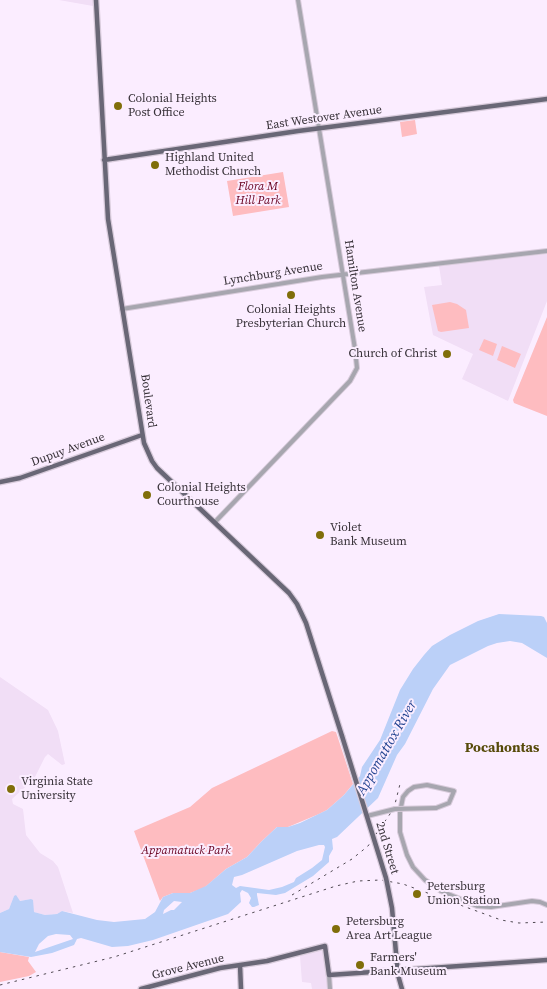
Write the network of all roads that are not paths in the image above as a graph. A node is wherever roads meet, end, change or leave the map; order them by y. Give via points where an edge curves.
1 (96, 0) edge
2 (298, 0) edge
3 (547, 98) edge
4 (319, 129) junction
5 (104, 160) junction
6 (547, 251) edge
7 (343, 274) junction
8 (122, 309) junction
9 (142, 435) junction
10 (0, 482) edge
11 (215, 522) junction
12 (342, 736) joint
13 (367, 816) junction
14 (547, 905) edge
15 (547, 960) edge
16 (240, 964) junction
17 (398, 970) junction
18 (329, 975) junction
19 (142, 989) edge
20 (241, 989) edge
21 (330, 989) edge
22 (402, 989) edge

1 - 5 main road, Boulevard
2 - 4 street, Hamilton Avenue
3 - 4 main road, East Westover Avenue
4 - 5 main road, East Westover Avenue
4 - 7 street, Hamilton Avenue
5 - 8 main road, Boulevard via 110,234
6 - 7 street, Lynchburg Avenue
7 - 8 street, Lynchburg Avenue
7 - 11 street, Hamilton Avenue via 356,360 353,377
8 - 9 main road, Boulevard
9 - 10 main road, Dupuy Avenue
9 - 11 main road, Boulevard via 155,465
11 - 12 main road, Boulevard via 289,593 301,610
12 - 13 main road, 2nd Street, bridge
13 - 14 street, bridge via 388,809 436,808 445,806 454,791 427,785 414,787 405,794 401,804 399,820 406,855 421,877 441,891 477,906 532,901
13 - 17 main road, 2nd Street, bridge via 390,894
15 - 17 main road
16 - 18 main road, Grove Avenue via 267,961 325,946
16 - 19 main road, Grove Avenue
16 - 20 main road
17 - 18 main road
17 - 22 main road, 2nd Street
18 - 21 street

